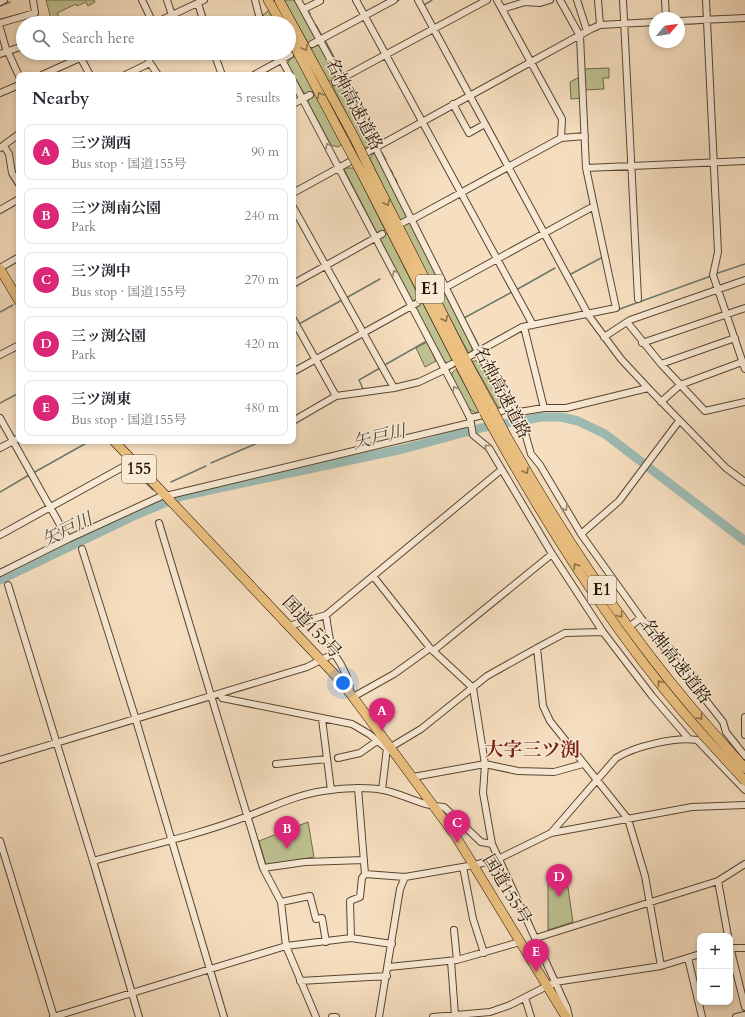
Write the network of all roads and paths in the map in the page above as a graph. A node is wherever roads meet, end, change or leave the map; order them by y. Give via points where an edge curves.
1 (4, 0) edge
2 (33, 0) edge
3 (142, 0) edge
4 (167, 0) edge
5 (255, 0) edge
6 (298, 0) edge
7 (319, 0) edge
8 (356, 0) edge
9 (394, 0) edge
10 (418, 0) edge
11 (487, 0) edge
12 (497, 0) edge
13 (550, 0) edge
14 (560, 0) edge
15 (577, 0) edge
16 (598, 0) edge
17 (623, 0) edge
18 (665, 0) edge
19 (706, 0) edge
20 (201, 1) edge
21 (0, 2) edge
22 (275, 2) edge
23 (304, 9) junction
24 (502, 9) junction
25 (666, 12) edge
26 (172, 15) joint
27 (24, 16) edge
28 (150, 16) edge
29 (203, 16) edge
30 (259, 16) edge
31 (280, 16) edge
32 (283, 16) edge
33 (365, 16) junction
34 (16, 18) edge
35 (745, 18) edge
36 (707, 20) junction
37 (685, 21) edge
38 (649, 22) edge
39 (0, 23) edge
40 (624, 24) junction
41 (600, 25) junction
42 (0, 28) edge
43 (434, 29) junction
44 (587, 31) junction
45 (580, 36) junction
46 (296, 38) edge
47 (321, 40) junction
48 (312, 44) dead end
49 (16, 49) edge
50 (296, 49) edge
51 (8, 52) junction
52 (0, 54) edge
53 (386, 54) junction
54 (70, 60) edge
55 (82, 60) edge
56 (149, 60) edge
57 (217, 60) edge
58 (281, 60) joint
59 (531, 62) junction
60 (150, 63) junction
61 (17, 72) edge
62 (48, 72) edge
63 (88, 72) edge
64 (131, 72) edge
65 (156, 72) edge
66 (221, 72) edge
67 (259, 72) edge
68 (288, 72) edge
69 (341, 78) junction
70 (335, 82) dead end
71 (16, 86) edge
72 (296, 86) edge
73 (0, 93) edge
74 (310, 95) dead end
75 (470, 96) junction
76 (303, 98) junction
77 (296, 102) edge
78 (453, 104) junction
79 (422, 121) junction
80 (485, 124) junction
81 (16, 136) edge
82 (585, 136) junction
83 (561, 138) junction
84 (2, 147) edge
85 (376, 147) junction
86 (745, 161) edge
87 (714, 163) junction
88 (631, 166) junction
89 (340, 167) junction
90 (509, 167) junction
91 (586, 168) junction
92 (16, 179) edge
93 (296, 191) edge
94 (461, 193) junction
95 (16, 201) edge
96 (594, 206) junction
97 (0, 210) edge
98 (296, 212) edge
99 (412, 219) junction
100 (402, 223) dead end
101 (382, 234) dead end
102 (545, 234) junction
103 (376, 237) junction
104 (16, 259) edge
105 (497, 259) junction
106 (326, 265) junction
107 (0, 269) edge
108 (745, 280) edge
109 (296, 282) edge
110 (446, 287) junction
111 (718, 290) junction
112 (437, 292) dead end
113 (16, 296) edge
114 (638, 299) dead end
115 (414, 304) junction
116 (745, 308) edge
117 (588, 314) junction
118 (727, 314) junction
119 (627, 322) junction
120 (296, 324) edge
121 (533, 325) junction
122 (524, 327) junction
123 (363, 333) junction
124 (604, 337) junction
125 (735, 338) junction
126 (642, 343) junction
127 (16, 347) edge
128 (478, 352) junction
129 (0, 355) edge
130 (470, 356) dead end
131 (316, 359) junction
132 (742, 362) junction
133 (452, 364) dead end
134 (661, 364) junction
135 (444, 369) junction
136 (745, 369) edge
137 (296, 370) edge
138 (680, 385) junction
139 (394, 388) junction
140 (648, 388) junction
141 (336, 396) junction
142 (662, 402) junction
143 (745, 402) edge
144 (509, 405) junction
145 (544, 408) junction
146 (488, 411) junction
147 (519, 413) junction
148 (0, 418) edge
149 (296, 419) edge
150 (679, 421) junction
151 (470, 422) junction
152 (503, 438) junction
153 (16, 439) edge
154 (18, 444) edge
155 (117, 444) edge
156 (0, 448) edge
157 (132, 462) junction
158 (506, 463) dead end
159 (500, 468) junction
160 (745, 482) edge
161 (165, 495) junction
162 (50, 507) junction
163 (159, 523) dead end
164 (581, 534) junction
165 (0, 535) edge
166 (68, 539) junction
167 (82, 548) dead end
168 (552, 554) junction
169 (0, 573) edge
170 (373, 576) junction
171 (8, 585) dead end
172 (326, 615) junction
173 (641, 618) junction
174 (633, 624) dead end
175 (289, 626) junction
176 (603, 632) junction
177 (618, 636) dead end
178 (610, 641) junction
179 (537, 648) junction
180 (432, 649) junction
181 (335, 654) junction
182 (322, 661) junction
183 (473, 688) junction
184 (220, 694) junction
185 (351, 694) junction
186 (212, 697) junction
187 (745, 717) edge
188 (322, 719) junction
189 (136, 720) junction
190 (745, 727) edge
191 (726, 732) junction
192 (745, 735) edge
193 (700, 737) junction
194 (689, 739) junction
195 (377, 741) junction
196 (57, 744) junction
197 (389, 748) junction
198 (745, 756) edge
199 (338, 758) dead end
200 (327, 759) junction
201 (0, 760) edge
202 (276, 764) dead end
203 (485, 764) junction
204 (582, 764) junction
205 (745, 768) edge
206 (413, 777) junction
207 (598, 779) junction
208 (745, 781) edge
209 (358, 788) junction
210 (331, 790) junction
211 (382, 790) junction
212 (745, 790) edge
213 (745, 805) edge
214 (435, 807) junction
215 (248, 816) junction
216 (628, 819) junction
217 (550, 833) junction
218 (171, 839) junction
219 (0, 841) edge
220 (492, 844) junction
221 (498, 859) junction
222 (364, 860) junction
223 (93, 861) junction
224 (745, 864) edge
225 (474, 865) junction
226 (463, 867) junction
227 (263, 868) junction
228 (365, 874) junction
229 (404, 877) junction
230 (718, 881) junction
231 (281, 902) junction
232 (650, 902) junction
233 (454, 930) dead end
234 (727, 933) edge
235 (351, 938) junction
236 (536, 938) junction
237 (326, 942) junction
238 (520, 942) junction
239 (392, 944) junction
240 (286, 946) junction
241 (733, 948) edge
242 (745, 948) edge
243 (484, 954) junction
244 (697, 955) edge
245 (688, 958) junction
246 (454, 960) junction
247 (733, 960) edge
248 (661, 966) junction
249 (389, 967) junction
250 (210, 969) junction
251 (387, 976) junction
252 (300, 981) junction
253 (551, 984) junction
254 (132, 992) junction
255 (526, 998) junction
256 (745, 1007) edge
257 (488, 1014) edge
258 (745, 1014) edge
259 (455, 1015) junction
260 (446, 1016) edge
261 (53, 1017) edge
262 (139, 1017) edge
263 (224, 1017) edge
264 (316, 1017) edge
265 (332, 1017) edge
266 (336, 1017) edge
267 (379, 1017) edge
268 (434, 1017) edge
269 (531, 1017) edge
270 (566, 1017) edge
271 (569, 1017) edge
272 (702, 1017) edge
273 (736, 1017) edge

1 - 21 street
2 - 27 street via 35,13
3 - 28 street
4 - 26 street
5 - 30 street
6 - 23 street
7 - 23 street
8 - 33 street
9 - 33 street
10 - 43 street
11 - 43 street
12 - 24 street
13 - 24 street via 540,3 525,2
14 - 45 street
15 - 44 street
16 - 41 street
17 - 40 street
18 - 25 street
19 - 36 street
20 - 26 street
20 - 29 street
22 - 31 highway, 名神高速道路 / E1
22 -> 32 highway, 名神高速道路 / E1, bridge
23 - 47 street
24 - 59 street
33 - 47 street
33 - 53 street
34 - 39 street
35 - 36 street
36 - 37 street
36 - 87 street
38 - 40 street
40 - 41 street
40 - 88 street
41 - 44 street
42 - 51 street
43 - 53 street
43 - 75 street
44 - 45 street
45 - 59 street
45 - 82 street
46 -> 146 highway, 名神高速道路 / E1, bridge via 370,168 470,368
47 - 48 street
47 - 69 street
49 - 51 street
146 -> 50 highway, 名神高速道路 / E1, bridge
51 - 52 street
51 - 61 street
53 - 69 street
53 - 79 street
54 - 62 street
55 - 63 street
56 - 60 street
57 - 66 street
58 - 67 street
58 - 68 street
59 - 75 street
59 - 83 street via 562,119
60 - 64 street
60 - 65 street
69 - 70 street
69 - 85 street
71 - 73 street
72 - 76 street
74 - 76 street
75 - 78 street
75 - 80 street
76 - 77 street
89 -> 76 street
78 - 79 street
78 - 80 street via 469,133
79 - 85 street
79 - 94 street
80 - 90 street
81 - 84 street
82 - 83 street
82 - 91 street
83 - 90 street
84 - 92 street via 9,154 12,173
85 - 89 street
85 - 99 street
86 - 87 street
87 - 88 street
87 - 111 street via 718,252 713,275
88 - 91 street
88 - 114 street
89 - 93 street
89 - 103 street
90 - 94 street
90 - 102 street
91 - 96 street
94 - 99 street
94 - 105 street
95 - 97 street
96 - 102 street
96 - 117 street via 616,308
98 - 106 street
99 - 100 street
99 - 110 street
101 - 103 street
102 - 105 street
102 - 117 street
103 - 106 street
115 -> 103 street
104 - 107 street
105 - 110 street
105 - 121 street
106 - 109 street
106 - 123 street
107 - 113 highway
108 - 111 street
110 - 112 street
110 - 128 street
111 - 118 street
111 - 119 street
115 - 123 street
115 - 135 street
116 - 118 street
117 - 121 street
117 - 124 street
118 - 125 street
118 - 126 street
119 - 124 street
119 - 126 street
120 - 131 street
121 - 122 street
122 - 128 street
122 - 145 street
123 - 131 street
123 - 139 street
124 - 140 street
125 - 132 street
125 - 134 street
126 - 134 street
127 - 129 street
128 - 130 street
128 - 144 street
131 - 137 street
131 - 141 street
132 - 136 street
132 - 138 street
133 - 135 street
134 - 138 street
135 - 139 street via 419,382
151 -> 135 street
138 - 142 street
138 - 143 street via 705,411
139 - 141 street
140 - 142 street
140 - 145 street via 566,408
141 - 149 street
142 - 150 street
144 - 147 street
144 - 151 street via 502,411
145 - 147 street
146 - 152 highway, 名神高速道路 / E1, bridge
147 -> 164 street via 528,456 540,465
148 - 153 street
150 - 160 street via 726,468
150 - 164 street via 619,501
159 -> 151 street via 490,448 473,436
151 - 161 street
193 -> 152 highway, 名神高速道路 / E1 via 598,600 556,537
152 -> 205 highway, 名神高速道路 / E1, bridge via 605,594 670,682
153 - 156 street
154 - 162 street
155 - 157 highway, 国道155号 / 155
157 - 161 highway, 国道155号 / 155
157 - 162 street
158 - 159 street
159 - 168 street
159 - 170 street
161 - 166 street
161 - 175 highway, 国道155号 / 155
162 - 165 street
162 - 166 street
163 - 186 street
164 - 173 street
166 - 169 street
167 - 189 street
168 - 176 street
168 - 180 street
170 - 172 street
170 - 180 street
171 - 196 street
172 - 175 street
172 - 181 street
173 - 174 street
173 - 191 street via 723,722
175 - 182 highway, 国道155号 / 155
176 - 178 street
176 - 179 street via 565,633
177 - 178 street
178 - 194 street
179 - 183 street via 487,676
179 - 204 street via 544,706 550,721
180 - 183 street
180 - 185 street via 394,674
181 - 182 street
181 - 185 street via 344,670
182 - 184 street
182 - 185 highway, 国道155号 / 155
183 - 197 street via 420,729
183 - 203 street
184 - 186 street
184 - 188 street via 222,698
185 - 197 highway, 国道155号 / 155
186 - 189 street
186 - 215 street
187 - 190 street
188 - 195 street via 352,724
188 - 200 street
189 - 196 street
189 - 218 street
190 - 192 street
191 - 193 street
191 - 198 street
193 - 194 street
193 - 208 highway, 名神高速道路 / E1, bridge
193 - 212 street
194 - 207 street via 641,747 624,753 616,758
195 - 197 street
195 - 199 street via 360,753
196 - 201 street
196 - 223 street
197 - 206 highway, 国道155号 / 155
197 - 211 street
200 - 202 street
200 - 210 street
203 - 204 street via 518,771 554,772
203 - 206 street
203 - 220 street via 483,792
204 - 207 street
206 - 214 highway, 国道155号 / 155
207 - 216 street
207 - 217 street
209 - 210 street
209 - 211 street
209 - 222 street
210 - 215 street via 282,801
211 - 214 street
213 - 216 street via 692,807
214 - 220 street via 444,807 481,842
214 - 225 highway, 国道155号 / 155
215 - 218 street
215 - 227 street
216 - 217 street
216 - 232 street
217 - 221 street
218 - 223 street
218 - 250 street
219 - 261 street
220 - 221 street
221 - 225 street
221 - 236 street
222 - 227 street via 305,862
222 - 228 street
223 - 254 street
224 - 230 street
225 - 226 street
225 - 238 highway, 国道155号 / 155
226 - 229 street
226 - 243 street via 473,919
227 - 231 street
228 - 229 street
228 - 235 street via 362,878 360,897 350,901
229 - 239 street
230 - 232 street
230 - 234 street
231 - 237 street via 310,896 316,919 322,918
231 - 240 street
232 - 236 street
232 - 248 street
233 - 246 street
235 - 237 street
235 - 239 street
236 - 253 street
237 - 240 street
238 - 243 street
238 - 253 highway, 国道155号 / 155
239 - 249 street
240 - 250 street
240 - 252 street
241 - 242 street
243 - 246 street
244 - 245 street
245 - 248 street
245 - 272 street
246 - 249 street
246 - 259 street
247 - 256 street
248 - 253 street
249 - 251 street
250 - 254 street
250 - 263 street
251 - 252 street
251 - 267 street
252 - 264 street
253 - 255 street
253 - 270 highway, 国道155号 / 155
253 - 271 street
254 - 261 street
254 - 262 street
255 - 257 street
255 - 269 street
257 - 259 street
258 - 273 street
259 - 260 street
260 - 268 street
265 - 266 street

